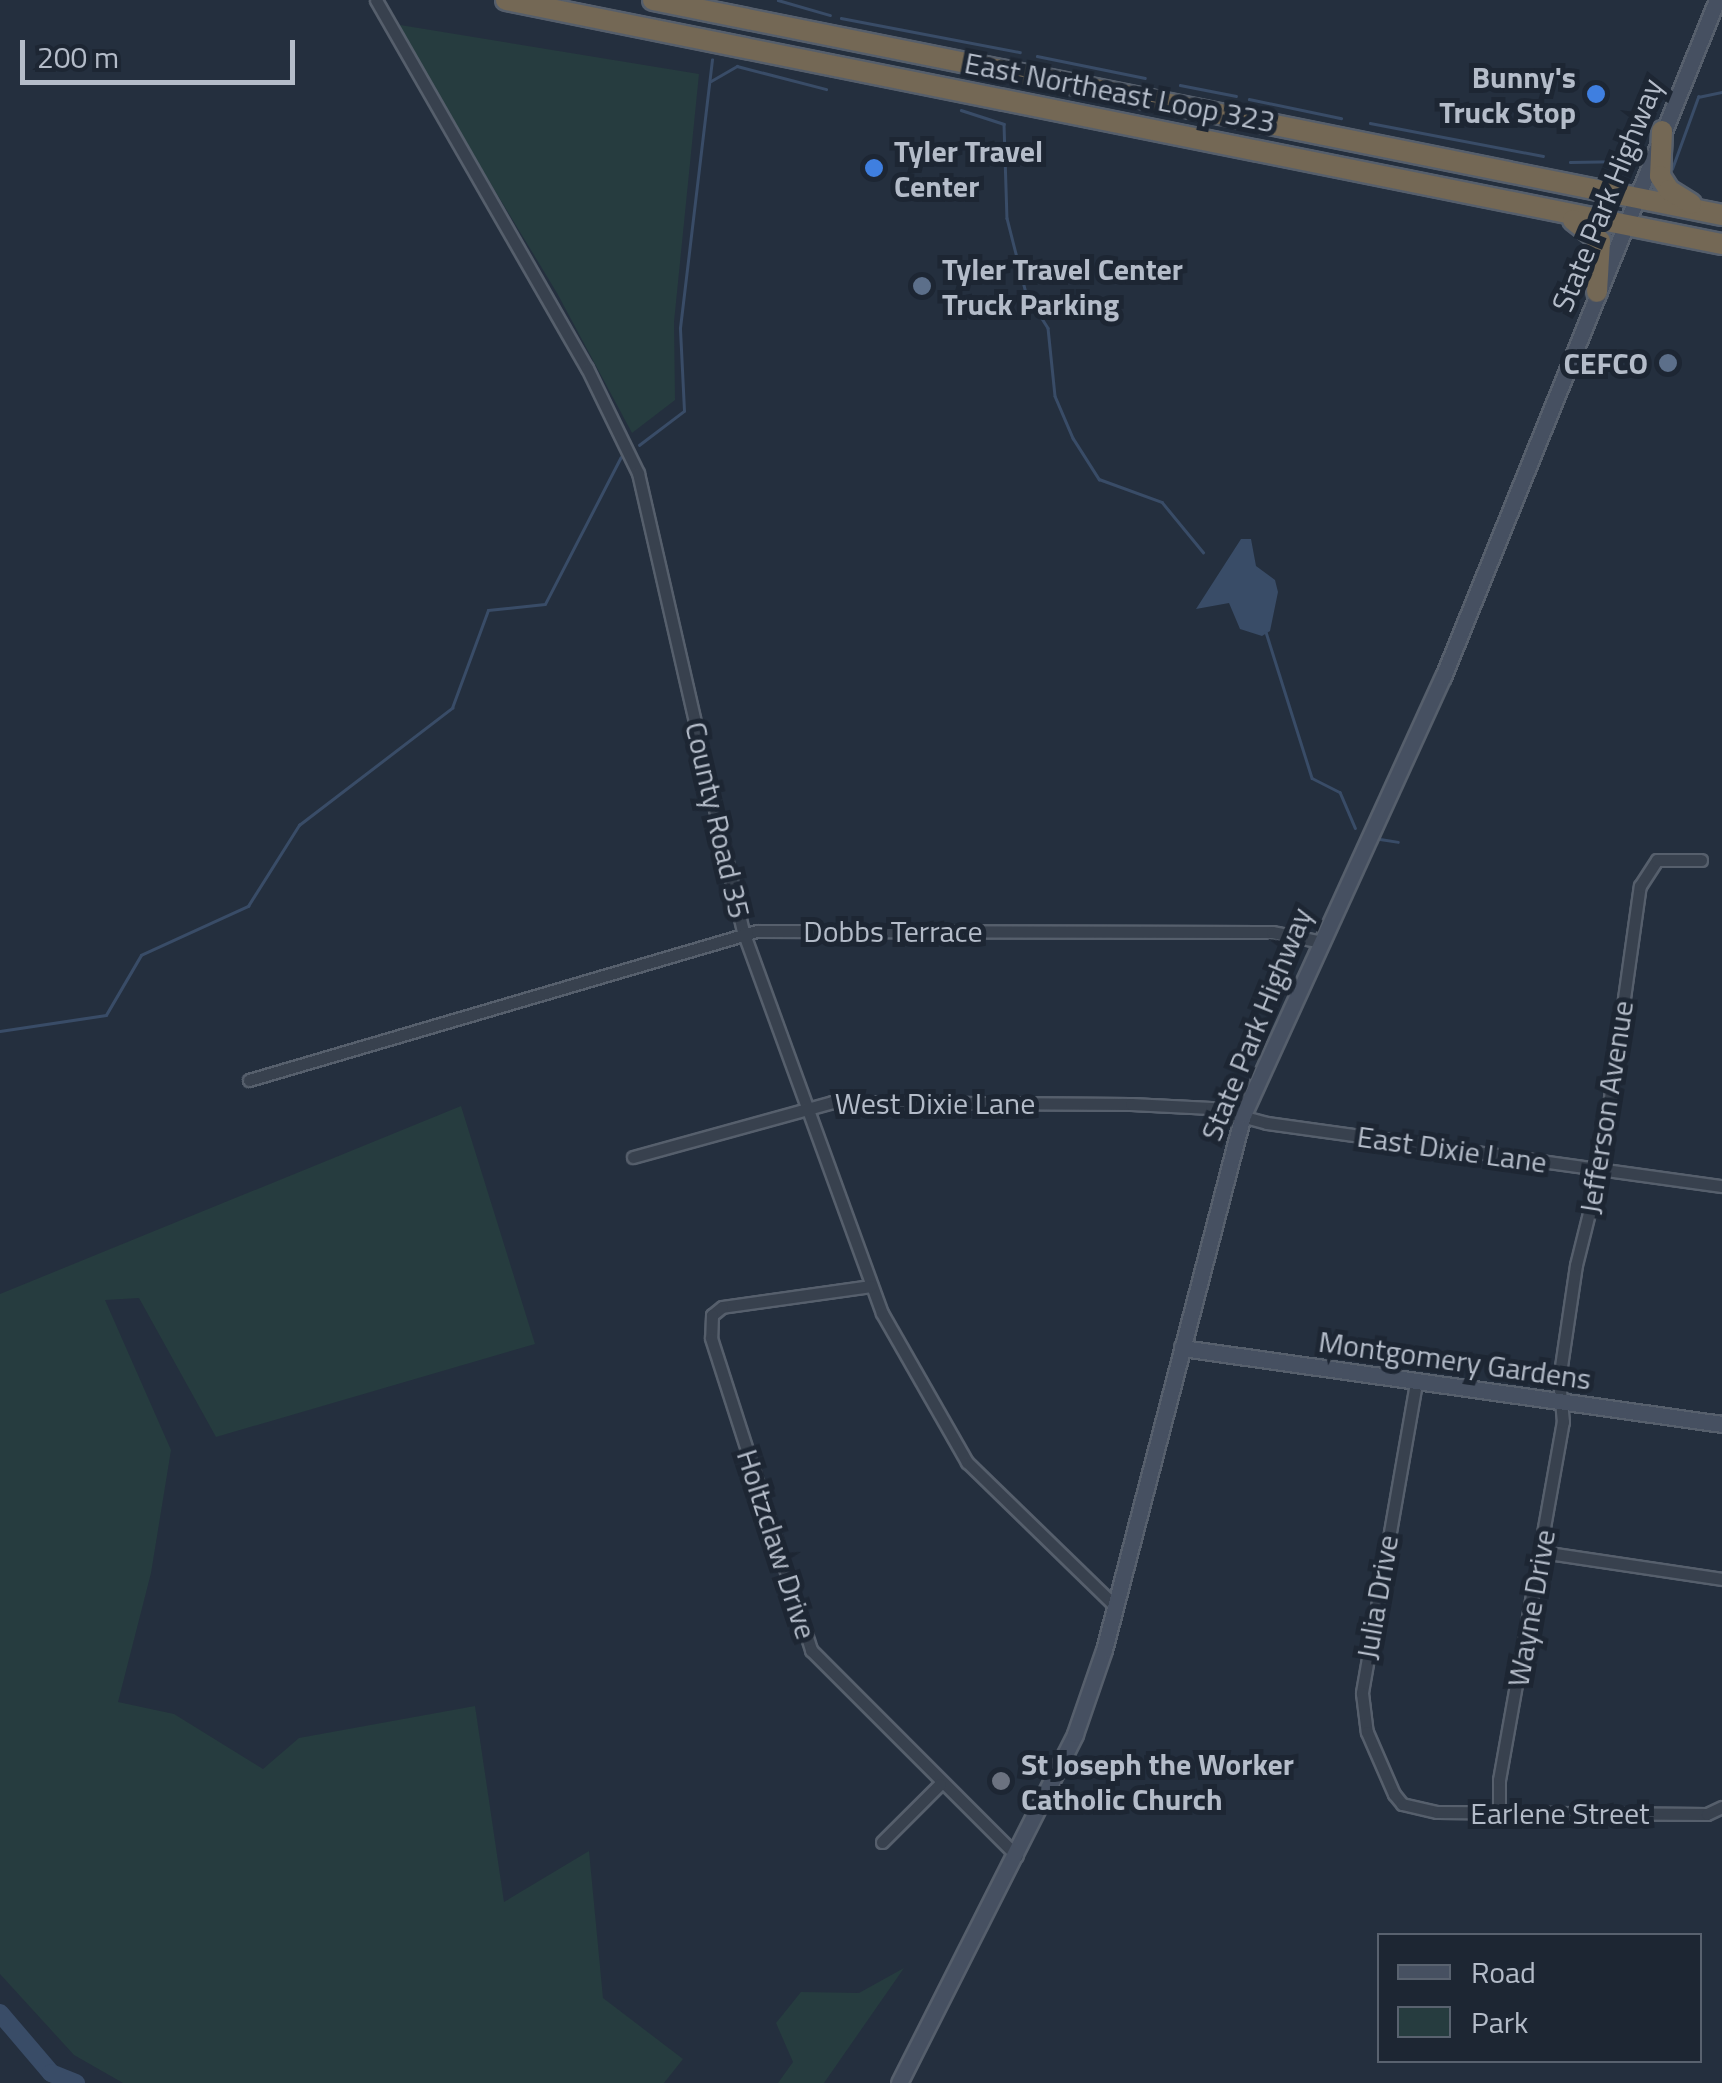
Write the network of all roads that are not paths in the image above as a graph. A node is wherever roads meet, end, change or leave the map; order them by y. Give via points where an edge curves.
1 (376, 0) edge
2 (506, 0) edge
3 (652, 0) edge
4 (1717, 0) edge
5 (956, 62) junction
6 (950, 90) junction
7 (1164, 103) junction
8 (1158, 130) junction
9 (1662, 131) junction
10 (1430, 156) junction
11 (1424, 184) junction
12 (1636, 196) junction
13 (1538, 206) junction
14 (1714, 213) edge
15 (1625, 223) junction
16 (1722, 244) edge
17 (1597, 292) junction
18 (1701, 860) dead end
19 (744, 934) junction
20 (1317, 941) junction
21 (249, 1080) dead end
22 (803, 1108) junction
23 (1243, 1115) junction
24 (633, 1157) dead end
25 (1600, 1169) junction
26 (1722, 1186) edge
27 (871, 1286) junction
28 (1182, 1348) junction
29 (1416, 1383) junction
30 (1565, 1402) junction
31 (1722, 1424) edge
32 (1542, 1552) junction
33 (1722, 1579) edge
34 (1114, 1605) junction
35 (940, 1784) junction
36 (1402, 1804) joint
37 (1720, 1810) edge
38 (1499, 1813) junction
39 (882, 1842) dead end
40 (1016, 1856) junction
41 (898, 2083) edge

1 - 19 street, County Road 35 via 586,368 638,474
2 - 6 highway, East Northeast Loop 323
3 - 5 highway, East Northeast Loop 323
4 - 9 main road, State Park Highway
5 - 6 highway
5 - 7 highway, East Northeast Loop 323
6 - 8 highway, East Northeast Loop 323
7 - 8 highway
7 - 10 highway, East Northeast Loop 323
8 - 11 highway, East Northeast Loop 323
9 - 12 main road, State Park Highway
9 - 14 highway via 1662,180
10 - 11 highway
10 - 12 highway, East Northeast Loop 323
11 - 13 highway, East Northeast Loop 323
12 - 14 highway, East Northeast Loop 323
12 - 15 main road, State Park Highway
13 - 15 highway, East Northeast Loop 323
13 - 17 highway via 1598,237
15 - 16 highway, East Northeast Loop 323
15 - 17 main road, State Park Highway
17 - 20 main road, State Park Highway via 1443,678
18 - 25 street, Jefferson Avenue via 1657,860 1643,876
19 - 20 street, Dobbs Terrace via 1272,932
19 - 21 street, Dobbs Terrace
19 - 22 street, County Road 35
20 - 23 main road, State Park Highway
22 - 23 street, West Dixie Lane via 832,1102 1089,1103
22 - 24 street, West Dixie Lane
22 - 27 street, County Road 35
23 - 25 street, East Dixie Lane
23 - 28 main road, State Park Highway
25 - 26 street, East Dixie Lane
25 - 30 street, Jefferson Avenue via 1576,1264 1559,1380
27 - 34 street, County Road 35 via 961,1454
27 - 35 street, Holtzclaw Drive via 722,1306 712,1315 712,1338 810,1650
28 - 29 main road, Montgomery Gardens
28 - 34 main road, State Park Highway
29 - 30 main road, Montgomery Gardens
29 - 36 street, Julia Drive via 1362,1693 1379,1765
30 - 31 main road, Montgomery Gardens
30 - 32 street, Wayne Drive
32 - 33 street
32 - 38 street, Wayne Drive via 1499,1780
34 - 40 main road, State Park Highway via 1075,1734
35 - 39 street
35 - 40 street, Holtzclaw Drive
36 - 38 street, Earlene Street
37 - 38 street, Earlene Street
40 - 41 main road, State Park Highway

